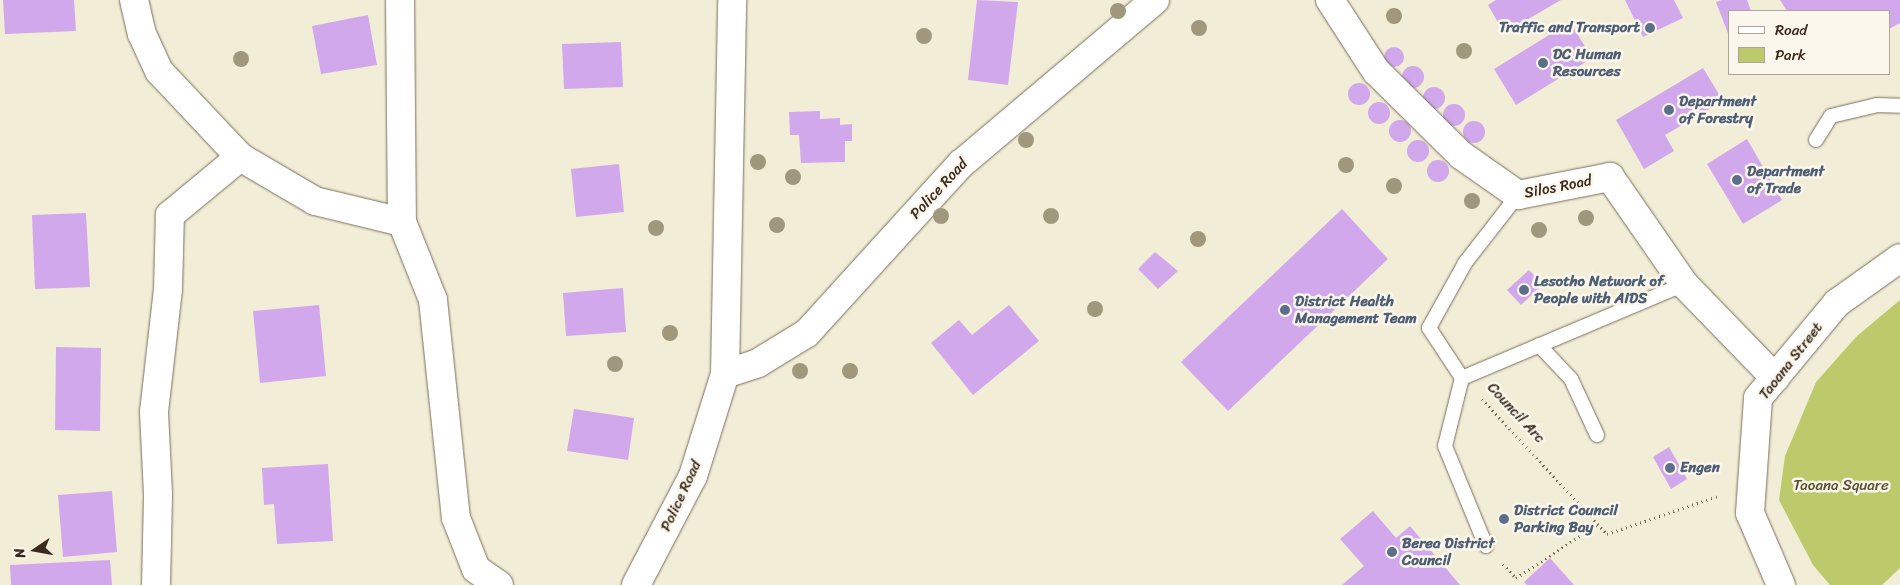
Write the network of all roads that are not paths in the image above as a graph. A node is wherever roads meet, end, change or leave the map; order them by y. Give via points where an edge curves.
1 (134, 0) edge
2 (400, 0) edge
3 (732, 0) edge
4 (1155, 0) edge
5 (1330, 0) edge
6 (1900, 106) edge
7 (1816, 140) dead end
8 (240, 156) junction
9 (1518, 195) junction
10 (402, 222) junction
11 (1900, 258) edge
12 (1684, 284) junction
13 (1539, 345) junction
14 (725, 374) junction
15 (1462, 378) junction
16 (1775, 378) junction
17 (1597, 435) dead end
18 (1486, 546) road end
19 (156, 585) edge
20 (498, 585) edge
21 (636, 585) edge
22 (1781, 585) edge

1 - 8 street via 142,34 159,71
2 - 10 street
3 - 14 street, Police Road
4 - 14 street, Police Road via 960,164 807,333 758,363
5 - 9 street, Silos Road via 1376,72 1461,155
6 - 7 lane via 1877,105 1831,116
8 - 10 street via 315,201
8 - 19 street via 170,215 168,289 154,412 158,494
9 - 12 street, Silos Road via 1610,177
9 - 15 lane via 1465,264 1429,328
10 - 20 street via 434,300 456,518 476,568
11 - 16 street, Taoana Street via 1837,303
12 - 13 lane, Council Arc
12 - 16 street, Silos Road
13 - 15 lane, Council Arc
13 - 17 lane via 1571,380
14 - 21 street, Police Road via 693,476
15 - 18 lane via 1445,446
16 - 22 street, Taoana Street via 1758,398 1750,513

